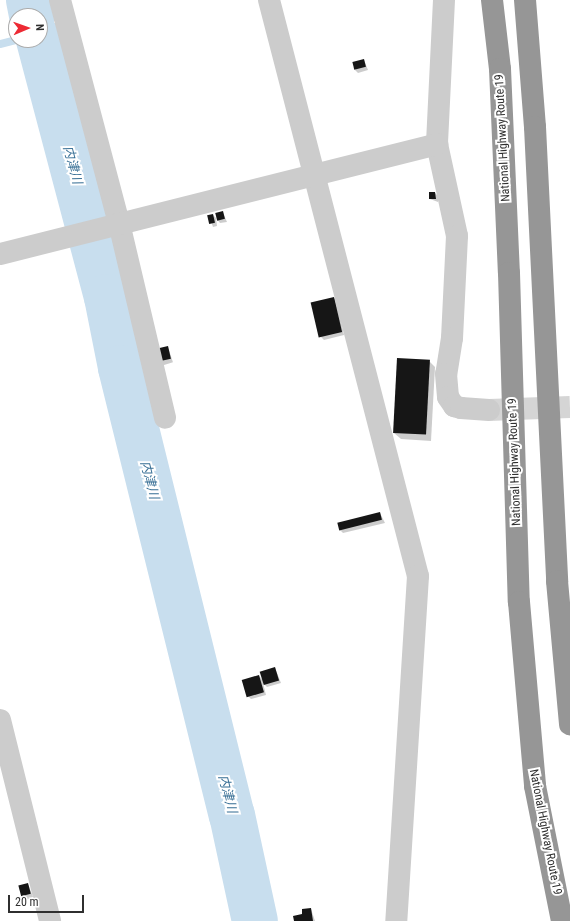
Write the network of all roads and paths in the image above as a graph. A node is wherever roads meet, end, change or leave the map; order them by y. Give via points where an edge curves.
1 (60, 0) edge
2 (269, 0) edge
3 (444, 0) edge
4 (492, 0) edge
5 (526, 0) edge
6 (437, 144) junction
7 (313, 176) junction
8 (119, 223) junction
9 (0, 254) edge
10 (489, 410) tunnel mouth
11 (166, 418) dead end
12 (0, 720) edge
13 (570, 724) edge
14 (50, 921) edge
15 (396, 921) edge
16 (562, 921) edge

1 - 8 street
2 - 7 street
3 - 6 street
4 - 16 highway, National Highway Route 19 via 500,69 519,602 535,786
5 - 13 highway via 535,127 557,581
6 - 7 street
6 - 10 street via 457,236 452,338 446,374 448,397 454,406
7 - 8 street
7 - 15 street via 418,576
8 - 9 street
8 - 11 street
12 - 14 street

